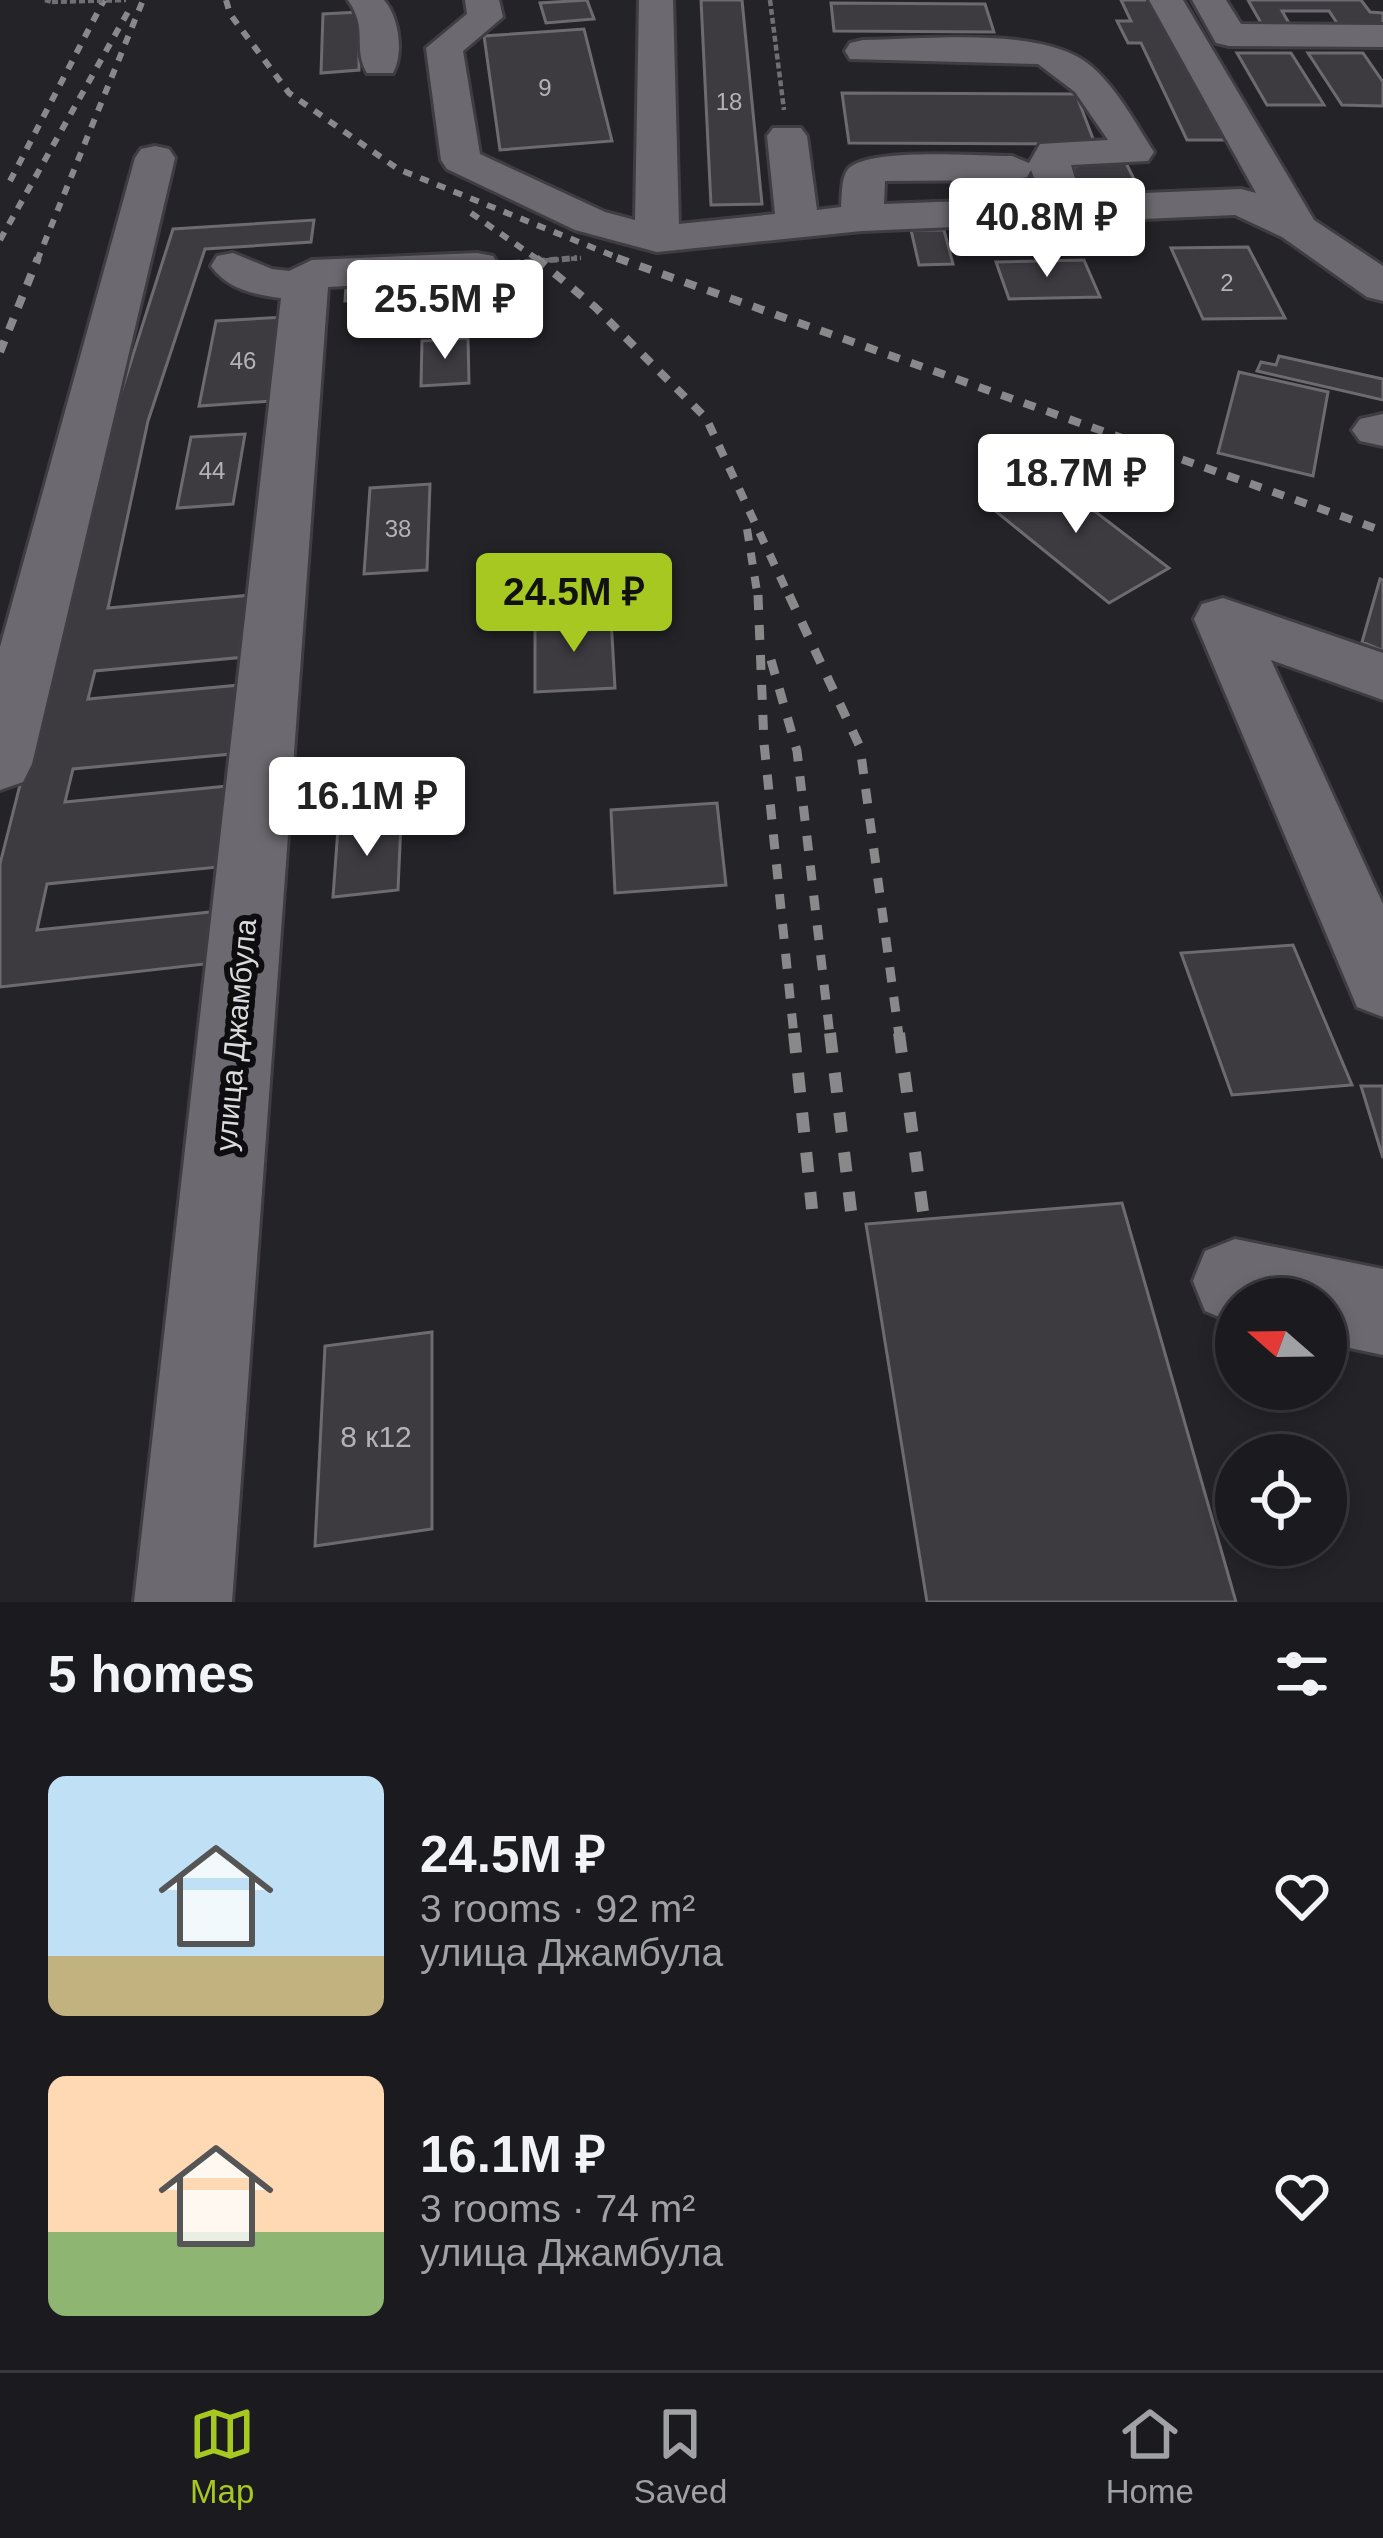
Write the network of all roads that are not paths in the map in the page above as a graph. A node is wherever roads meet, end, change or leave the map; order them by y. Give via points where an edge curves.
1 (365, 0) edge
2 (482, 0) edge
3 (656, 0) edge
4 (1166, 0) edge
5 (1209, 0) edge
6 (1383, 36) edge
7 (1212, 44) junction
8 (863, 51) dead end
9 (380, 65) dead end
10 (787, 136) road end
11 (155, 158) dead end
12 (1154, 164) junction
13 (1012, 168) dead end
14 (1057, 189) dead end
15 (862, 218) junction
16 (797, 224) junction
17 (1297, 228) junction
18 (648, 237) junction
19 (233, 266) dead end
20 (477, 266) road end
21 (1383, 287) edge
22 (304, 306) junction
23 (1383, 677) edge
24 (0, 764) edge
25 (1383, 984) edge
26 (1347, 1305) edge
27 (1383, 1312) edge
28 (183, 1602) edge

1 - 9 street via 378,15
2 - 18 street via 485,17 444,48 461,160 590,221
3 - 18 street
4 - 7 street
5 - 7 street
6 - 7 street
7 - 17 street
8 - 12 street via 1057,56
10 - 16 street
11 - 24 street
12 - 14 street via 1054,154 1048,161
12 - 15 street
12 - 17 street
13 - 15 street via 879,169 865,175
15 - 16 street
16 - 18 street
17 - 21 street
19 - 22 street
20 - 22 street via 312,274
22 - 28 street, улица Джамбула
23 - 25 street via 1223,619
26 - 27 street

